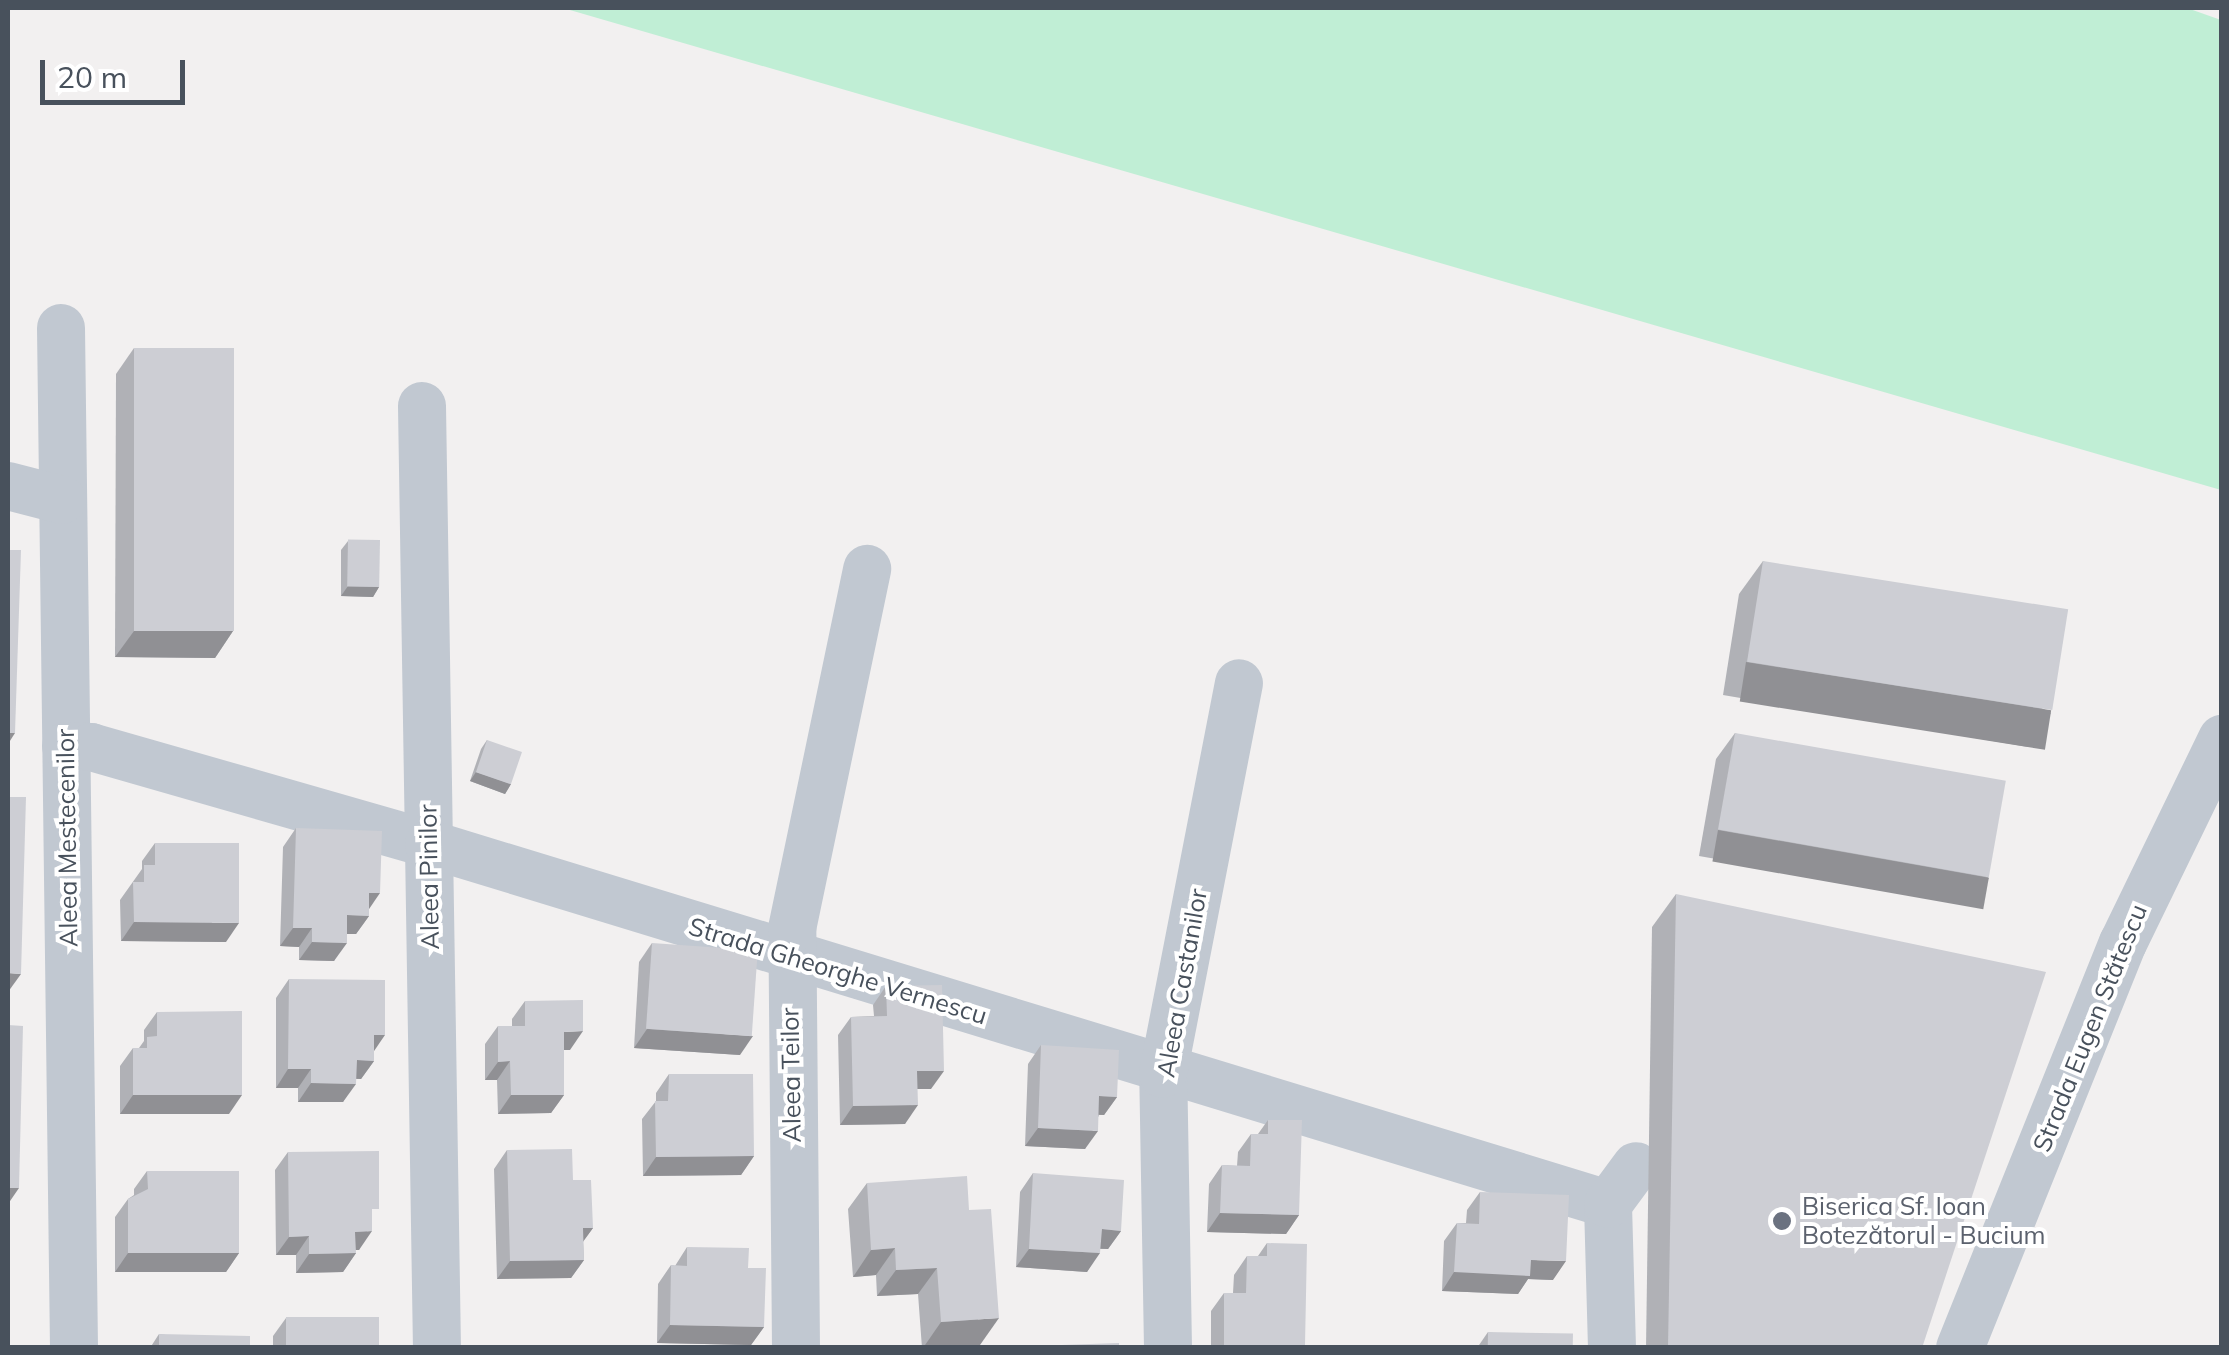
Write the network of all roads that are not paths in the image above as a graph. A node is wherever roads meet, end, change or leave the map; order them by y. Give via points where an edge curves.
1 (61, 328) dead end
2 (422, 406) dead end
3 (8, 486) edge
4 (62, 500) junction
5 (867, 570) dead end
6 (1239, 682) dead end
7 (66, 746) junction
8 (2216, 761) edge
9 (428, 844) junction
10 (790, 956) junction
11 (1163, 1074) junction
12 (1636, 1166) dead end
13 (1608, 1204) junction
14 (74, 1348) edge
15 (437, 1348) edge
16 (796, 1348) edge
17 (1168, 1348) edge
18 (1612, 1348) edge
19 (1960, 1348) edge

1 - 4 street, Aleea Mestecenilor
2 - 9 street, Aleea Pinilor
3 - 4 street
4 - 7 street, Aleea Mestecenilor
5 - 10 street, Aleea Teilor
6 - 11 street, Aleea Castanilor
7 - 9 street, Strada Gheorghe Vernescu via 91,747
7 - 14 street, Aleea Mestecenilor
8 - 19 street, Strada Eugen Stătescu via 2123,943
9 - 10 street, Strada Gheorghe Vernescu
9 - 15 street, Aleea Pinilor
10 - 11 street, Strada Gheorghe Vernescu
10 - 16 street, Aleea Teilor
11 - 13 street, Strada Gheorghe Vernescu
11 - 17 street, Aleea Castanilor
12 - 13 street
13 - 18 street

